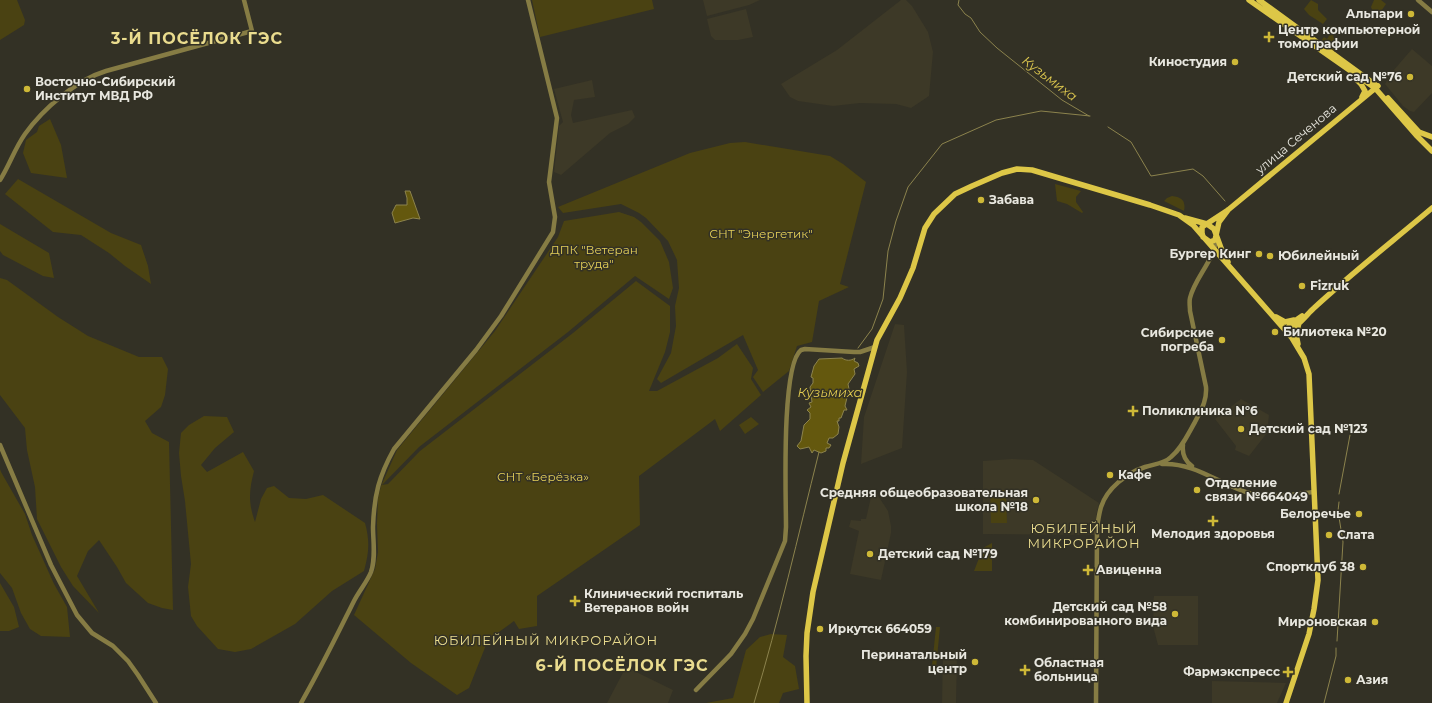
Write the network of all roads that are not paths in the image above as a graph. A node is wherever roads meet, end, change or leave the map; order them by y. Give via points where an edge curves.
1 (244, 0) edge
2 (528, 0) edge
3 (1249, 0) edge
4 (1259, 0) edge
5 (1418, 0) edge
6 (1432, 12) edge
7 (1339, 63) junction
8 (1377, 87) junction
9 (1360, 101) junction
10 (1432, 137) edge
11 (1432, 151) edge
12 (0, 180) edge
13 (1432, 208) edge
14 (1228, 210) junction
15 (1183, 218) junction
16 (1217, 218) junction
17 (1199, 222) junction
18 (1208, 226) junction
19 (1216, 235) junction
20 (1203, 237) junction
21 (1214, 250) junction
22 (1238, 277) junction
23 (1272, 314) junction
24 (1298, 321) junction
25 (1286, 330) junction
26 (875, 347) junction
27 (1300, 350) junction
28 (1183, 444) junction
29 (0, 445) edge
30 (1158, 464) junction
31 (1195, 469) junction
32 (1314, 492) junction
33 (696, 690) dead end
34 (156, 703) edge
35 (300, 703) edge
36 (807, 703) edge
37 (1096, 703) edge
38 (1286, 703) edge

1 - 12 street via 252,31 94,74 85,79 60,98 25,134
2 - 35 street via 557,118 549,182 555,217 553,232 490,332 394,448 384,467 375,497 371,572
3 - 7 main road
4 - 8 main road
5 - 6 street
7 - 8 main road
7 - 9 main road via 1365,91
8 - 9 main road, улица Сеченова
8 - 10 main road via 1418,132
8 - 11 main road
9 - 14 main road, улица Сеченова
13 - 24 main road
14 - 16 main road, улица Сеченова
14 - 19 main road, улица Сеченова via 1221,219
15 - 17 main road
15 - 20 main road
15 - 26 main road via 1150,205 1032,170 1017,169 1002,173 956,194 934,214 926,228 903,293 882,329
16 - 17 main road
16 - 18 main road, улица Сеченова
17 - 18 main road
18 - 19 main road
18 - 20 main road via 1201,230
19 - 20 main road via 1210,242
19 - 21 street
19 - 22 main road via 1224,256
20 - 21 main road
21 - 22 main road
21 - 28 street via 1190,300 1206,393 1203,408
22 - 23 main road
23 - 24 main road via 1286,322
23 - 25 main road
24 - 25 main road
24 - 27 main road via 1296,334
25 - 27 main road
26 - 33 street via 860,352 805,349 797,355 787,407 785,541 745,634 731,654
26 - 36 main road via 843,463 813,592 806,648
27 - 32 main road via 1309,374
28 - 30 street via 1172,457
28 - 31 street via 1186,460
29 - 34 street via 51,565 77,615 92,633 113,646 128,661
30 - 31 street via 1177,464
30 - 37 street via 1138,470 1123,479 1110,491 1101,507 1097,528
31 - 32 street via 1258,496
32 - 38 main road via 1317,595 1308,638

